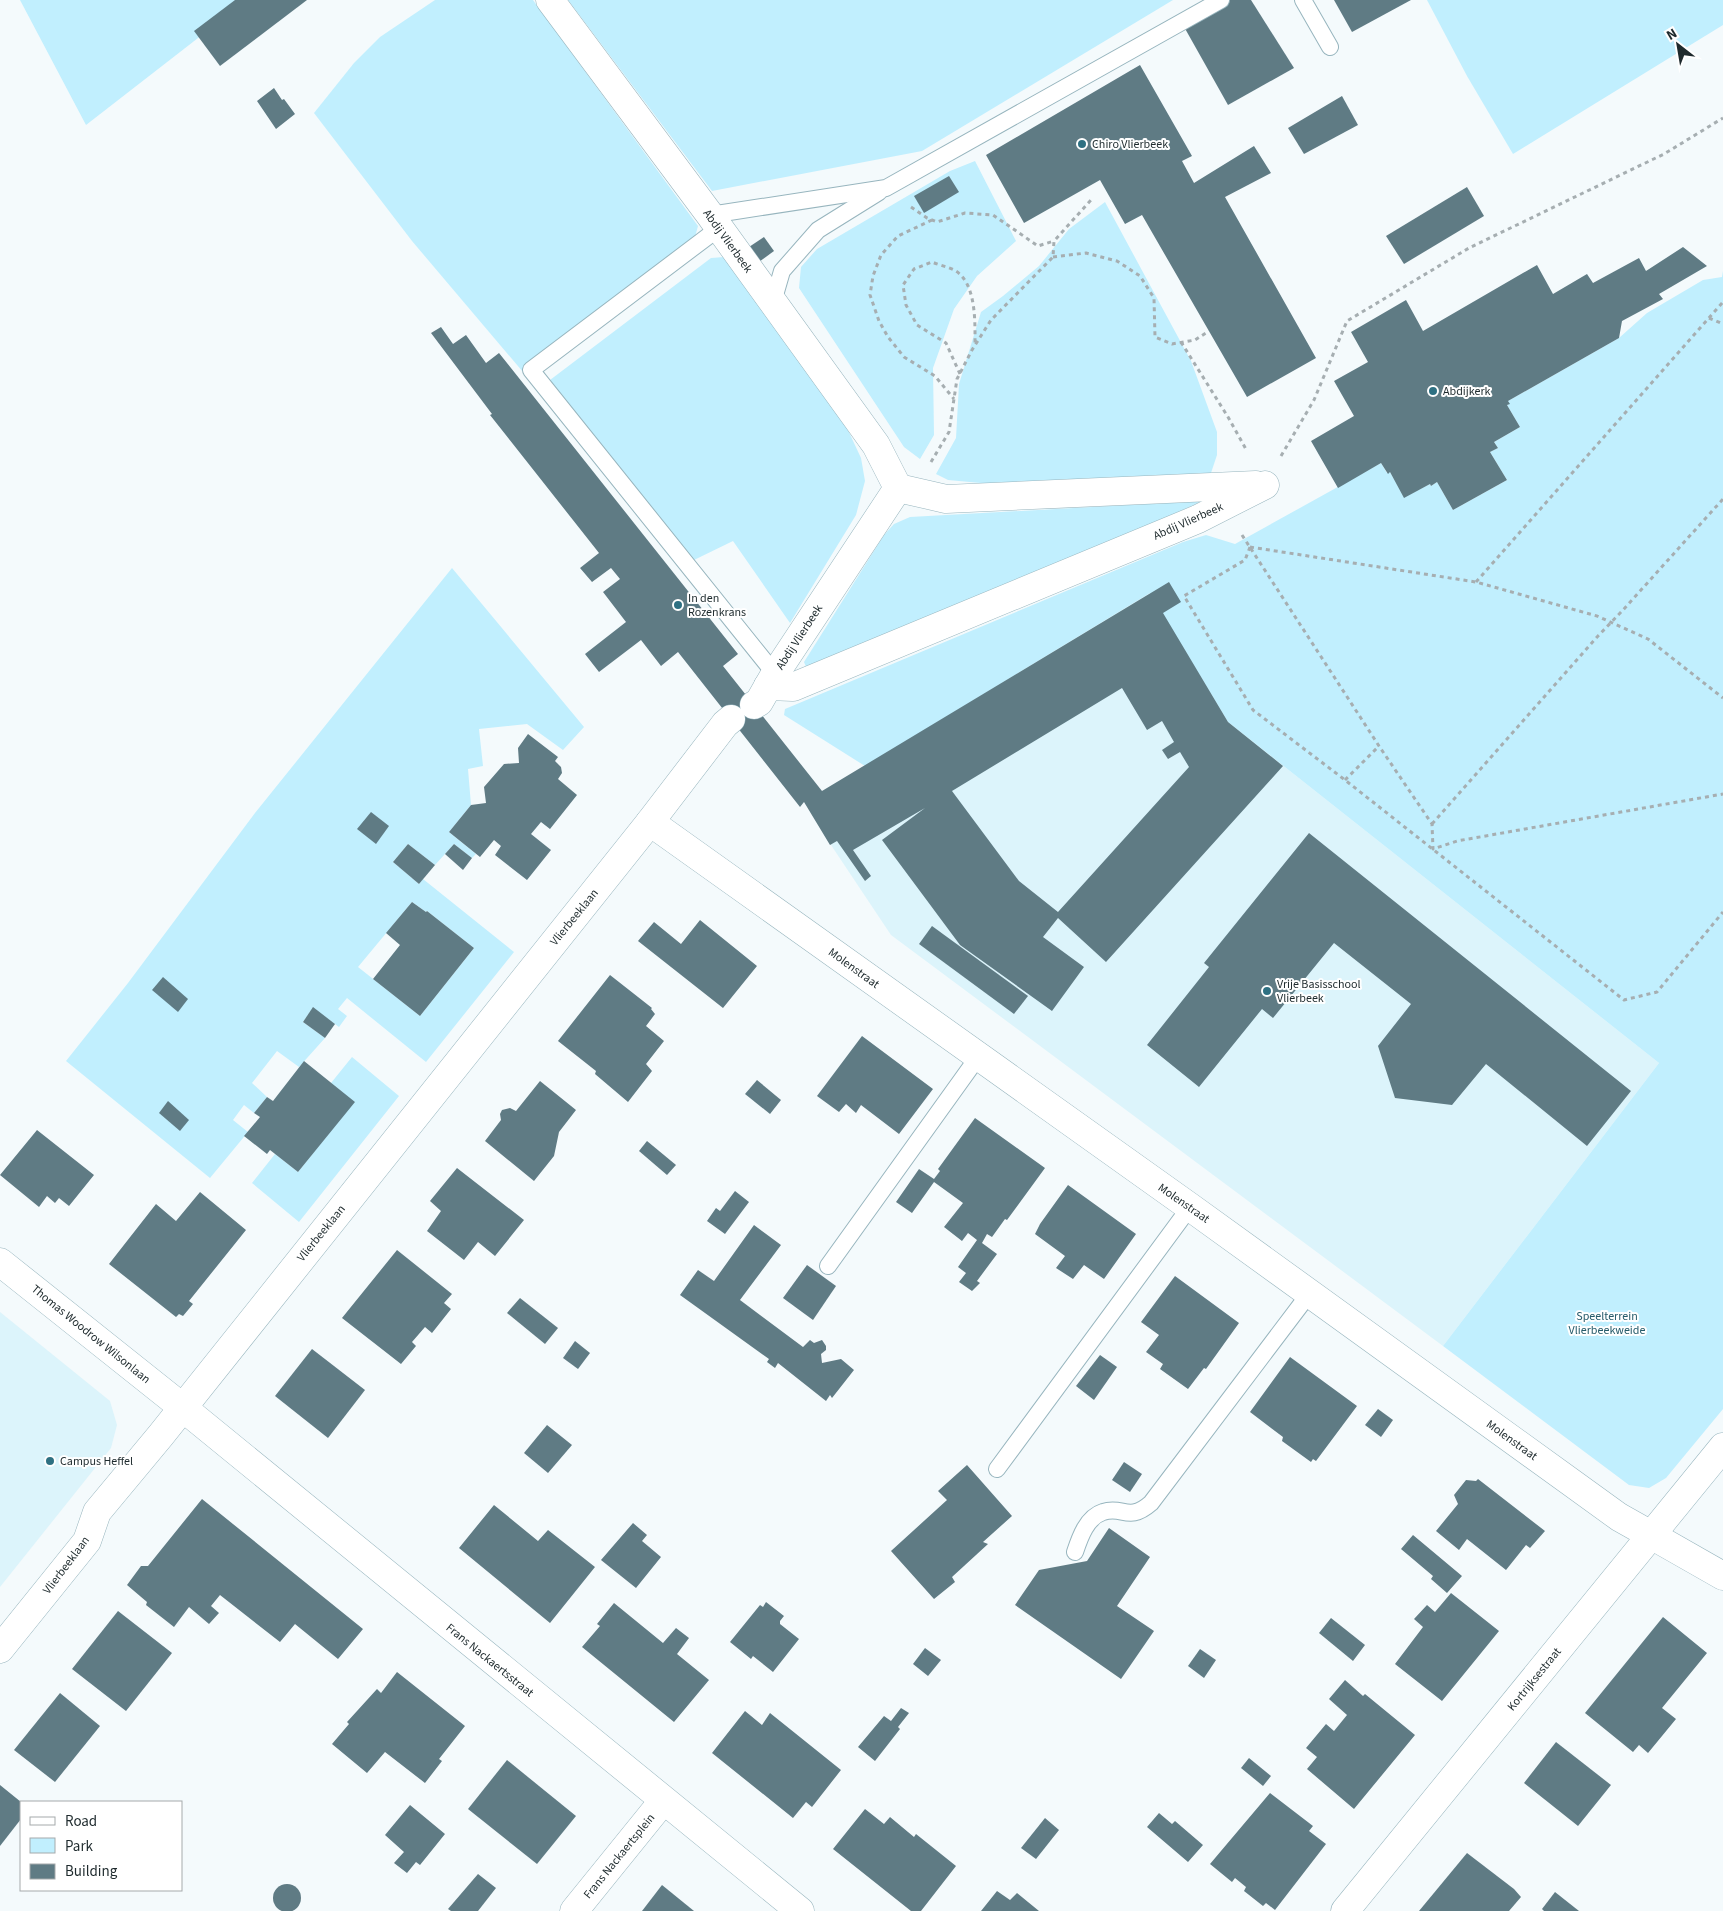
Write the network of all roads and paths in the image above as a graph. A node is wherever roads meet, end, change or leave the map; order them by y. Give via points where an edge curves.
1 (550, 0) edge
2 (1221, 0) edge
3 (1303, 0) edge
4 (1330, 47) dead end
5 (1723, 118) edge
6 (886, 188) junction
7 (1091, 200) dead end
8 (932, 220) junction
9 (714, 222) junction
10 (1054, 241) junction
11 (1053, 257) junction
12 (773, 302) junction
13 (1723, 302) edge
14 (1709, 318) junction
15 (1723, 324) edge
16 (1209, 331) dead end
17 (1181, 342) junction
18 (975, 346) junction
19 (960, 374) junction
20 (954, 400) junction
21 (1265, 485) junction
22 (898, 488) junction
23 (1723, 499) edge
24 (1250, 547) junction
25 (1476, 582) junction
26 (1612, 622) junction
27 (766, 688) junction
28 (1723, 698) edge
29 (731, 719) dead end
30 (1379, 746) junction
31 (1345, 780) junction
32 (1723, 794) edge
33 (650, 822) junction
34 (1432, 824) junction
35 (1432, 848) junction
36 (1723, 912) edge
37 (978, 1057) junction
38 (1190, 1207) junction
39 (0, 1262) edge
40 (828, 1266) dead end
41 (1309, 1294) junction
42 (182, 1407) junction
43 (1723, 1447) edge
44 (997, 1469) dead end
45 (1651, 1535) junction
46 (1075, 1552) dead end
47 (1723, 1576) edge
48 (0, 1649) edge
49 (663, 1801) junction
50 (574, 1911) edge
51 (800, 1911) edge
52 (1345, 1911) edge

1 - 9 street, Abdij Vlierbeek
2 - 6 lane
3 - 4 lane
5 - 21 path via 1664,154 1469,248 1347,321 1314,400
6 - 8 path
6 - 9 lane
6 - 12 lane via 818,230 782,271
7 - 10 path
8 - 10 path via 937,222 965,214 993,214 1038,246
8 - 20 path via 898,236 881,255 870,295 888,337 904,357 935,376
9 - 12 street, Abdij Vlierbeek
9 - 27 lane via 531,370
10 - 11 path
11 - 17 path via 1086,253 1117,261 1140,276 1154,298 1156,337 1172,344
11 - 18 path via 991,320
12 - 22 street, Abdij Vlierbeek via 876,445
13 - 14 path
14 - 15 path
14 - 25 path
16 - 17 path via 1195,340
17 - 21 path via 1228,417
18 - 19 path
18 - 19 path via 975,308 967,285 956,271 932,262 914,269 903,285 906,305 917,325 946,343
19 - 20 path
20 - 22 path via 949,432 929,467
21 - 22 street, Abdij Vlierbeek via 946,499
21 - 27 street, Abdij Vlierbeek via 1198,519 792,687
22 - 27 street, Abdij Vlierbeek
23 - 26 path
24 - 25 path
24 - 30 path
24 - 31 path via 1244,560 1184,596 1253,710
25 - 26 path
26 - 28 path via 1648,639
26 - 34 path
29 - 33 street
30 - 31 path
30 - 34 path
31 - 35 path
32 - 35 path
33 - 37 street, Molenstraat
33 - 42 street, Vlierbeeklaan
34 - 35 path
35 - 36 path via 1624,1000 1657,992
37 - 38 street, Molenstraat
37 - 40 lane
38 - 41 street, Molenstraat
38 - 44 lane
39 - 42 street, Thomas Woodrow Wilsonlaan
41 - 45 street, Molenstraat via 1619,1517
41 - 46 lane via 1151,1503 1142,1511 1128,1514 1104,1512 1092,1519 1084,1528
42 - 48 street, Vlierbeeklaan via 97,1512 87,1541
42 - 49 street, Frans Nackaertsstraat
43 - 45 street, Kortrijksestraat
45 - 47 street, Molenstraat
45 - 52 street, Kortrijksestraat
49 - 50 street, Frans Nackaertsplein
49 - 51 street, Frans Nackaertsstraat

